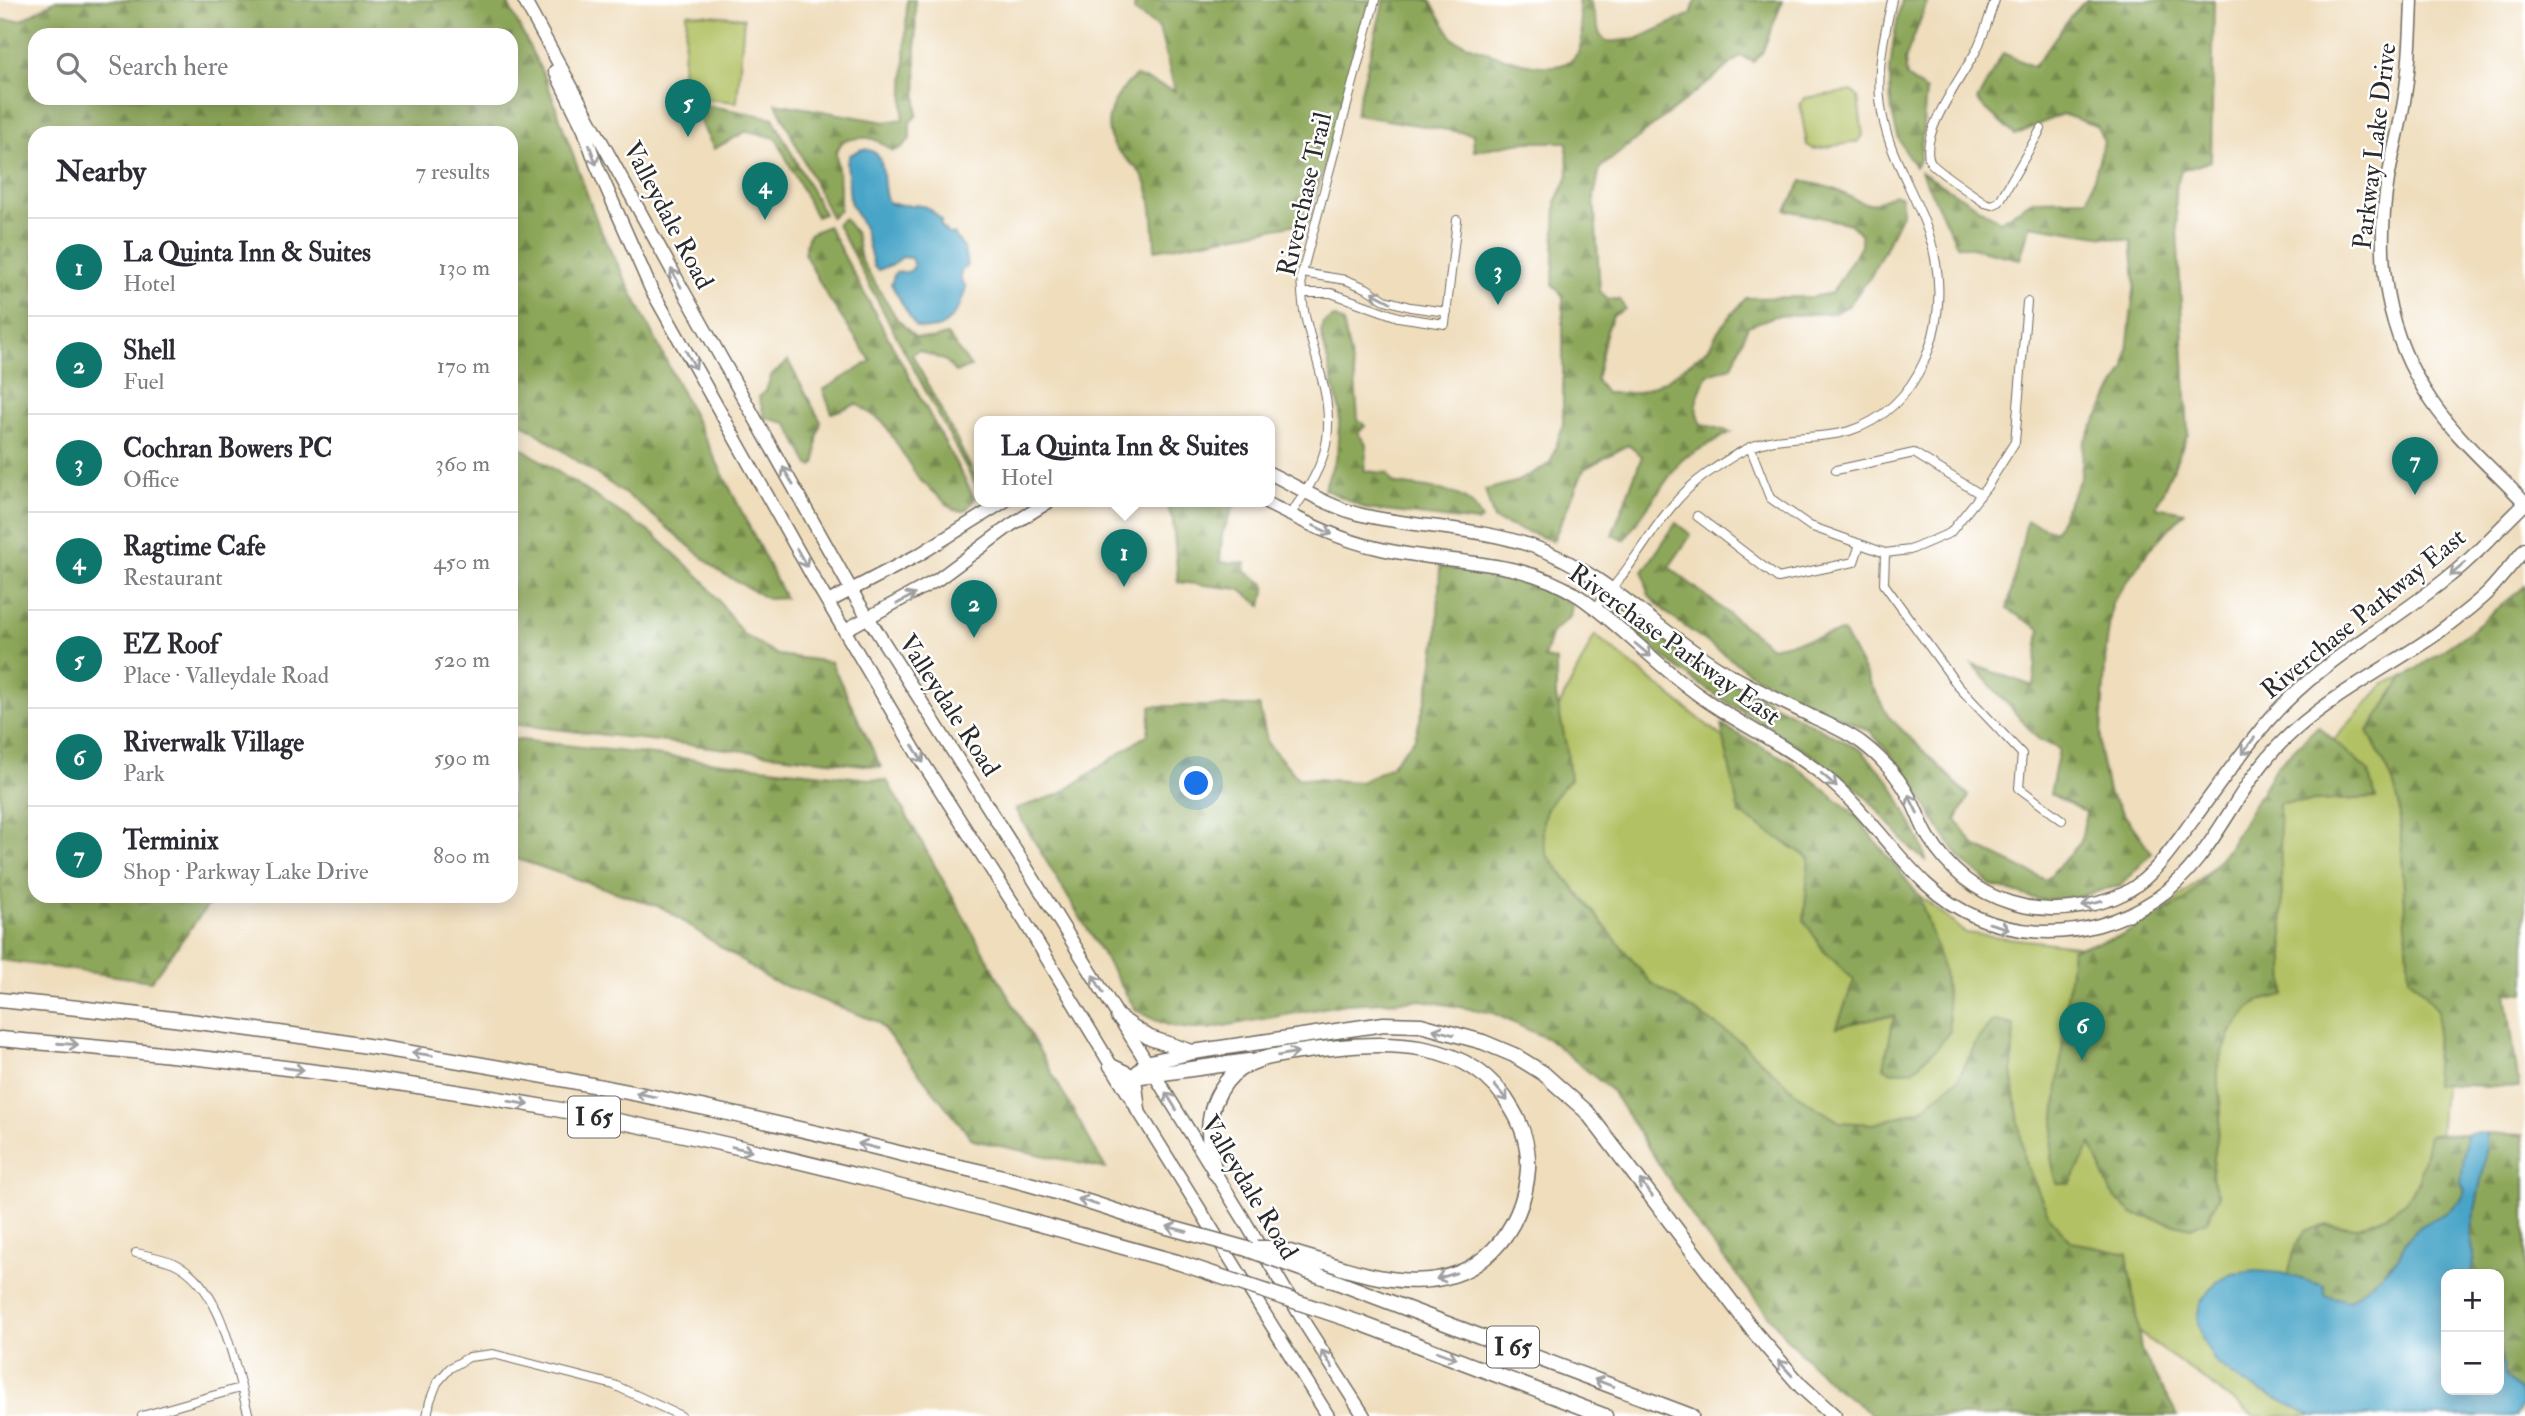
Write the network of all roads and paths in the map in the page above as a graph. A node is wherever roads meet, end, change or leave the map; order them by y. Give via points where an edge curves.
1 (1375, 0) edge
2 (1892, 0) edge
3 (1995, 0) edge
4 (2412, 0) edge
5 (525, 2) edge
6 (2041, 129) dead end
7 (1457, 220) dead end
8 (1302, 273) junction
9 (1302, 293) junction
10 (2027, 302) dead end
11 (1447, 312) junction
12 (1750, 447) junction
13 (1836, 470) dead end
14 (1275, 476) edge
15 (1306, 492) junction
16 (1980, 495) junction
17 (2525, 504) edge
18 (995, 507) edge
19 (1040, 507) edge
20 (1274, 507) edge
21 (1290, 515) junction
22 (1697, 516) dead end
23 (1860, 544) junction
24 (2525, 549) edge
25 (1885, 553) junction
26 (851, 589) junction
27 (1614, 589) junction
28 (828, 601) junction
29 (1594, 608) junction
30 (868, 619) junction
31 (845, 630) junction
32 (2062, 820) dead end
33 (0, 1000) edge
34 (1118, 1017) junction
35 (0, 1039) edge
36 (1193, 1052) junction
37 (1255, 1060) junction
38 (1146, 1063) junction
39 (1111, 1066) junction
40 (1155, 1076) junction
41 (1134, 1077) junction
42 (1138, 1110) junction
43 (1215, 1173) junction
44 (1244, 1248) junction
45 (136, 1253) dead end
46 (240, 1388) junction
47 (1573, 1404) junction
48 (142, 1416) edge
49 (249, 1416) edge
50 (427, 1416) edge
51 (681, 1416) edge
52 (1328, 1416) edge
53 (1364, 1416) edge
54 (1590, 1416) edge
55 (1605, 1416) edge
56 (1690, 1416) edge
57 (1833, 1416) edge

1 - 8 street, Riverchase Trail
2 - 12 street via 1879,67 1880,103 1889,143 1936,258 1937,307 1930,350 1917,377 1878,418 1831,436 1772,440
3 - 6 street via 1973,55 1940,113 1928,152 1932,163 1992,205 1999,202
4 - 17 street, Parkway Lake Drive via 2408,75 2381,243 2391,312 2404,351 2432,401
26 -> 5 street, Valleydale Road
5 -> 28 street, Valleydale Road via 651,289
7 - 11 street
8 - 9 street, Riverchase Trail
11 -> 8 street via 1402,305 1346,280
9 - 11 street via 1331,293 1398,317 1446,324
9 - 15 street, Riverchase Trail via 1328,417 1323,456
10 - 16 street via 2015,442
12 - 23 street via 1770,498 1810,526
12 - 27 street via 1684,493
13 - 16 street via 1914,453
14 - 15 street, Riverchase Parkway East
15 - 21 street, Riverchase Trail
15 - 27 street, Riverchase Parkway East via 1359,514 1519,541 1572,562
16 - 25 street via 1950,533 1910,550
17 -> 27 street, Riverchase Parkway East via 2451,575 2334,659 2289,698 2144,880 2114,898 2063,910 2012,904 1969,883 1942,858 1902,785 1871,750 1718,668
18 - 26 street via 920,554
30 -> 19 street via 937,580
20 - 21 street, Riverchase Parkway East
21 -> 29 street, Riverchase Parkway East via 1374,548 1538,575
22 - 23 street via 1778,578 1854,562
23 - 25 street
29 -> 24 street, Riverchase Parkway East via 1701,697 1826,777 1923,881 1958,908 2003,927 2057,933 2129,914 2167,891 2203,854 2253,776 2284,739 2325,705 2477,602
25 - 32 street via 1884,584 1958,686 2022,754 2019,788
26 - 28 street
26 - 30 street, Valleydale Road
27 - 29 street
28 - 31 street, Valleydale Road
30 - 31 street
34 -> 30 street, Valleydale Road
31 -> 39 street, Valleydale Road
44 -> 33 highway, I 65, bridge via 985,1173 611,1088 324,1038
34 - 36 highway via 1150,1038
34 - 38 street, Valleydale Road
35 -> 47 highway, I 65, bridge via 150,1051 401,1084 553,1109 849,1173 1177,1262 1360,1323
36 - 38 highway
57 -> 36 highway via 1755,1333 1587,1112 1543,1073 1514,1055 1421,1025 1400,1024
37 - 40 highway
37 - 43 highway via 1231,1076 1213,1107 1208,1133
37 -> 44 highway, bridge via 1357,1044 1415,1046 1449,1056 1499,1088 1518,1118 1528,1162 1524,1195 1509,1230 1490,1254 1446,1277 1404,1282 1380,1279 1276,1248
38 - 40 street, Valleydale Road
38 - 41 highway
39 - 41 highway
39 - 42 street, Valleydale Road
40 - 41 highway
43 -> 40 street, Valleydale Road
41 - 42 highway
42 - 52 street, Valleydale Road
53 -> 43 street, Valleydale Road
56 -> 44 highway, I 65, bridge
45 - 46 street via 174,1263 206,1290 219,1313
46 - 48 street
46 - 49 street
47 - 54 highway
47 - 55 highway, I 65
50 - 51 street via 438,1383 450,1368 469,1357 493,1354 614,1385

